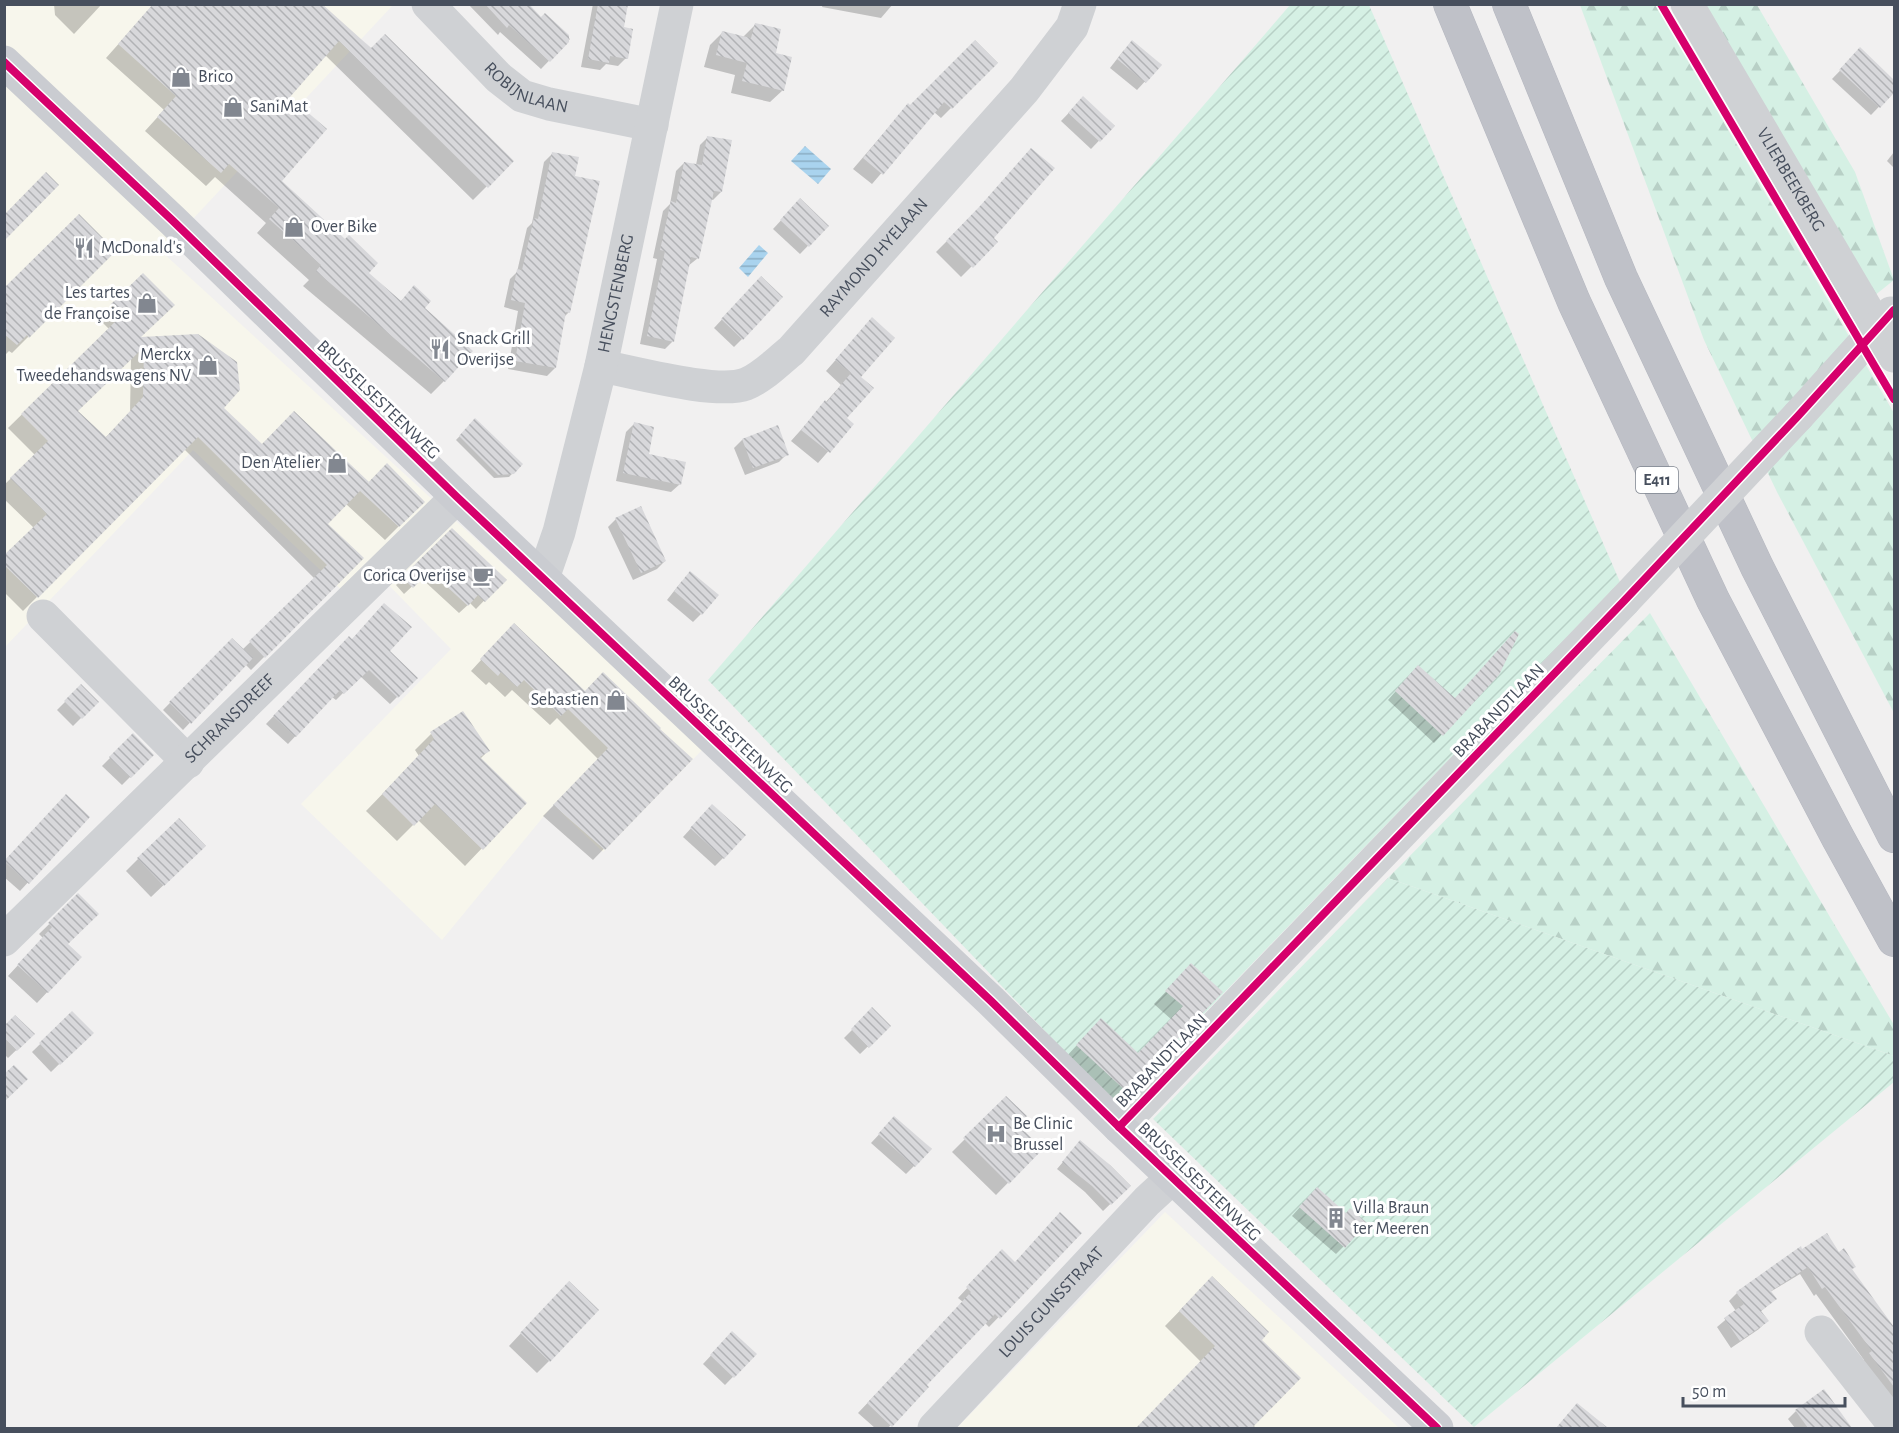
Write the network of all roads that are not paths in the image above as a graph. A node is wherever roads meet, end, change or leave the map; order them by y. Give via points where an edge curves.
1 (428, 4) edge
2 (676, 4) edge
3 (1080, 4) edge
4 (1450, 4) edge
5 (1509, 4) edge
6 (1687, 4) edge
7 (4, 62) edge
8 (652, 125) junction
9 (1886, 318) edge
10 (1894, 356) edge
11 (601, 366) junction
12 (457, 497) junction
13 (543, 578) junction
14 (43, 616) dead end
15 (188, 762) junction
16 (1894, 836) edge
17 (4, 939) edge
18 (1894, 940) edge
19 (1119, 1127) junction
20 (1172, 1178) junction
21 (1821, 1332) dead end
22 (1894, 1425) edge
23 (934, 1428) edge
24 (1437, 1428) edge

1 - 8 street, ROBIJNLAAN via 499,78 522,96
2 - 8 street, HENGSTENBERG
3 - 11 street, RAYMOND HYELAAN via 1072,27 1024,90 791,351 768,370 747,384 728,388
4 - 18 highway, E411 via 1574,302 1713,600
5 - 16 highway via 1621,278 1757,567
6 - 9 street, VLIERBEEKBERG
7 - 12 main road, BRUSSELSESTEENWEG
8 - 11 street, HENGSTENBERG
9 - 10 street, VLIERBEEKBERG
9 - 19 street, BRABANDTLAAN, bridge via 1624,601
11 - 13 street, HENGSTENBERG via 559,532
12 - 13 main road, BRUSSELSESTEENWEG
12 - 15 street, SCHRANSDREEF
13 - 19 main road, BRUSSELSESTEENWEG
14 - 15 street
15 - 17 street, SCHRANSDREEF
19 - 20 main road, BRUSSELSESTEENWEG
20 - 23 street, LOUIS GUNSSTRAAT
20 - 24 main road, BRUSSELSESTEENWEG
21 - 22 street

